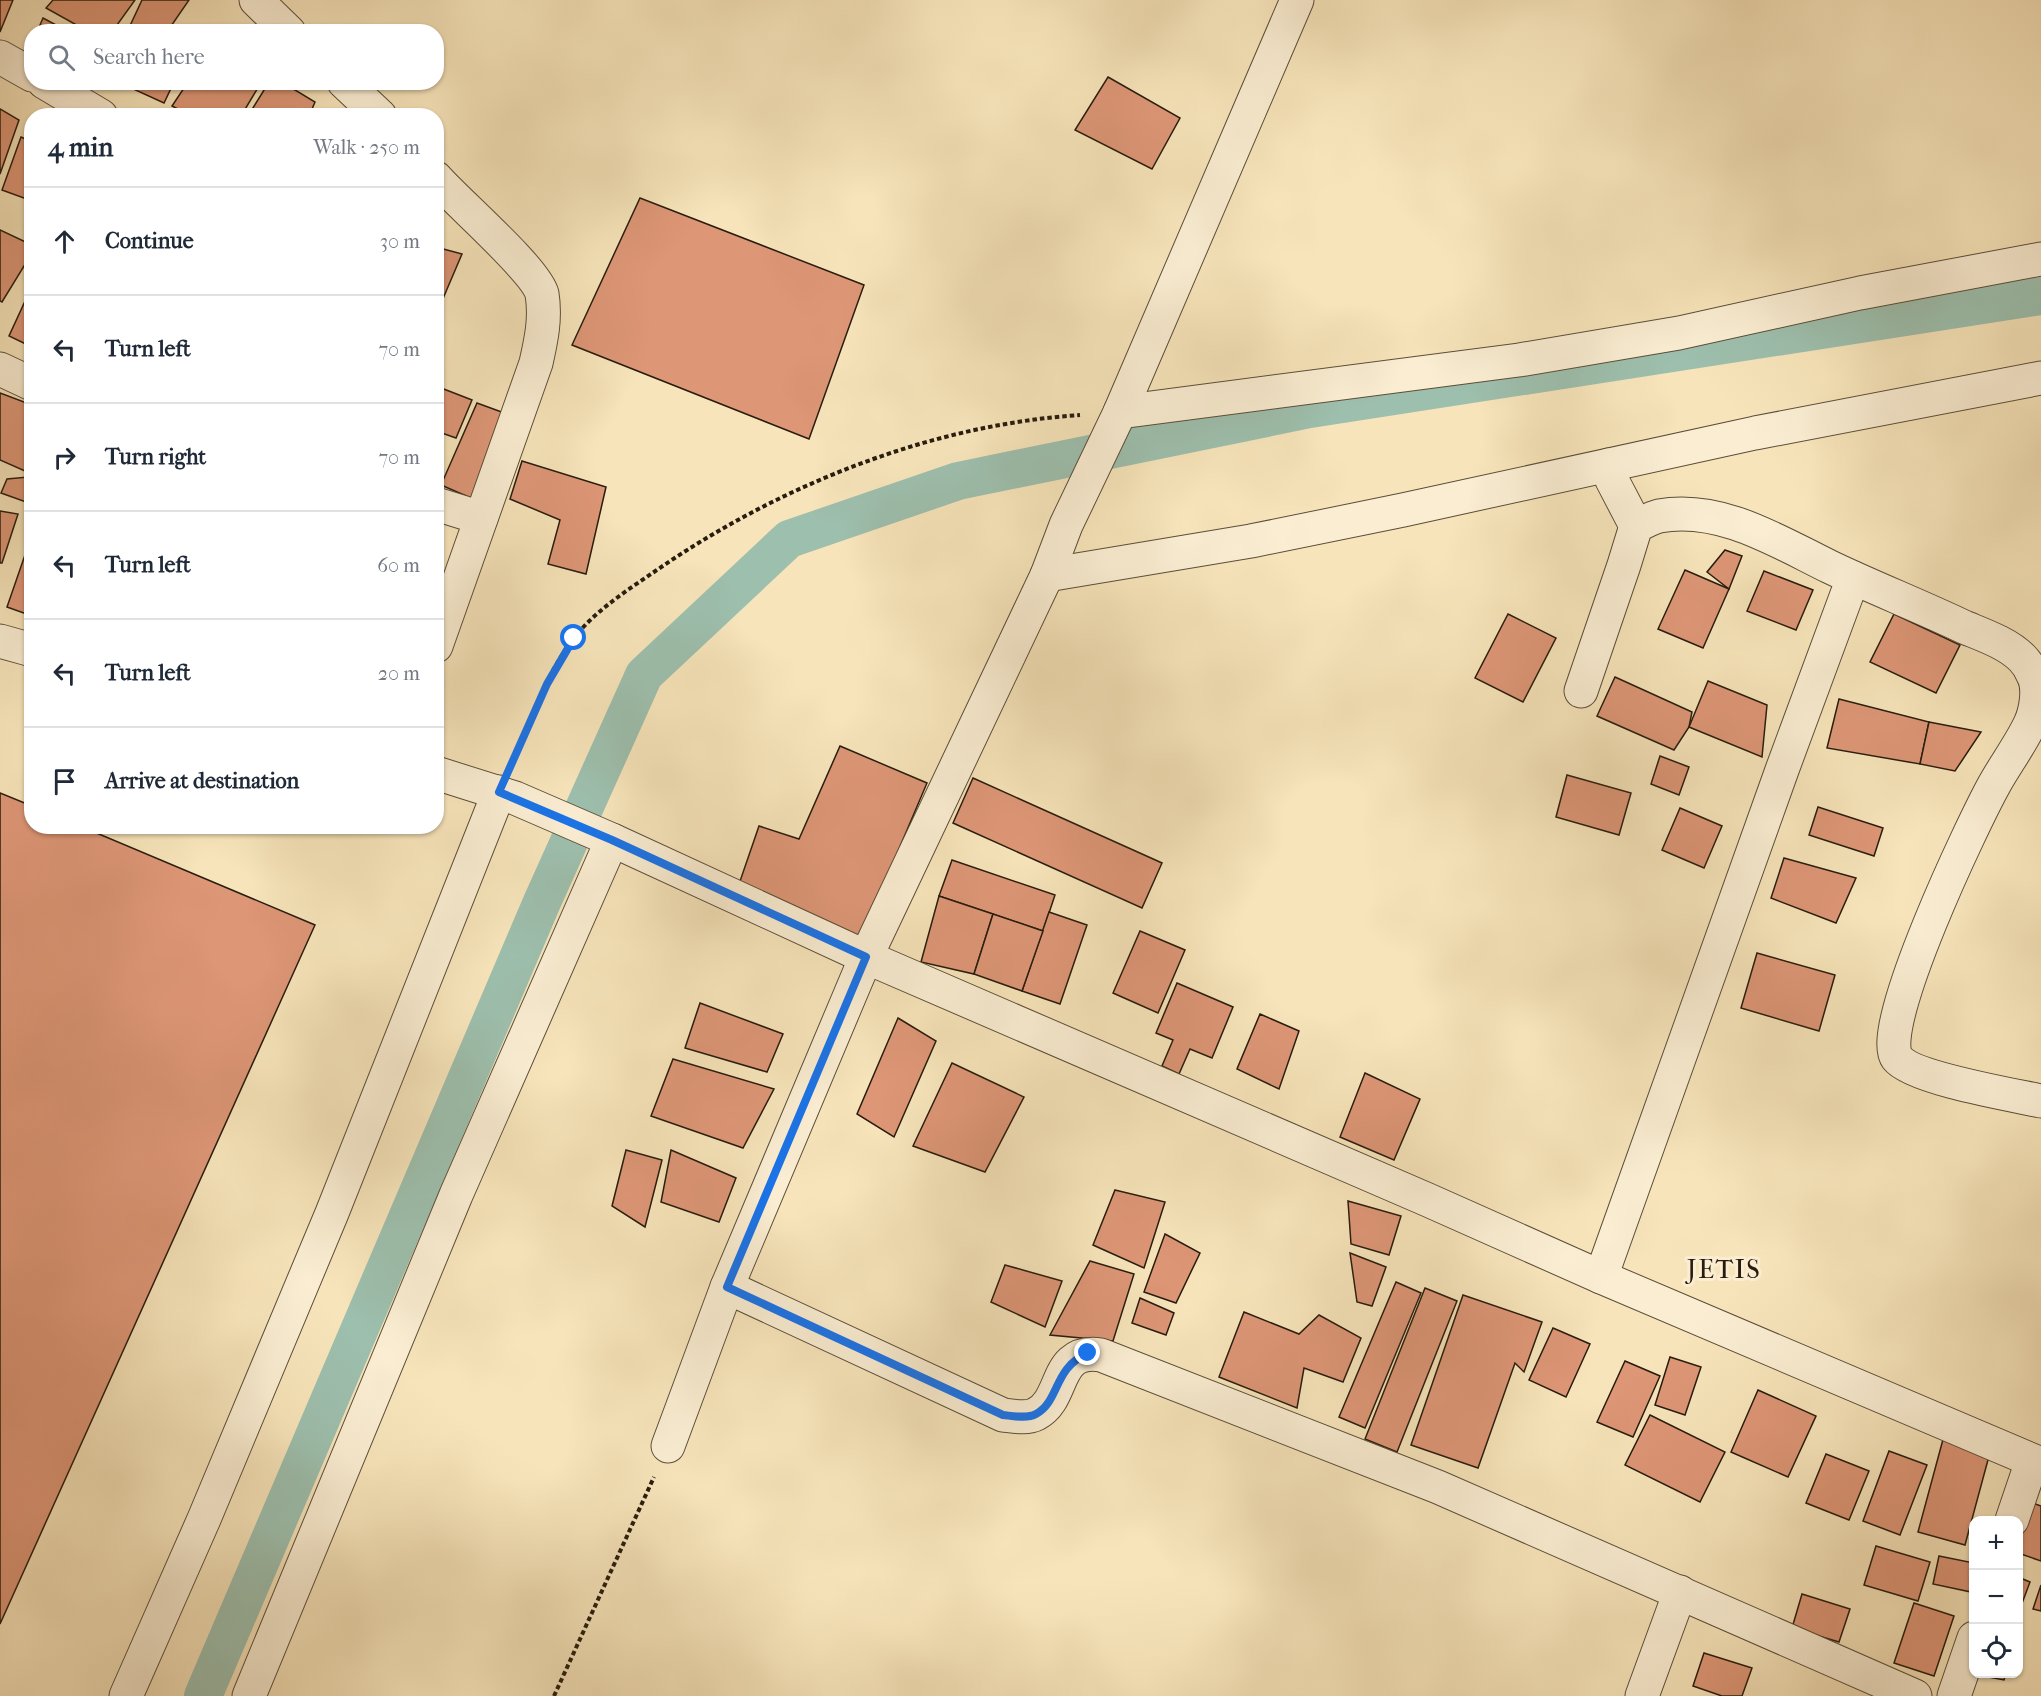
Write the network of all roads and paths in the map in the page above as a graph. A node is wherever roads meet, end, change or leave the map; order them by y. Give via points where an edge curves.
1 (256, 0) edge
2 (1297, 0) edge
3 (281, 24) edge
4 (0, 57) edge
5 (24, 70) edge
6 (57, 90) edge
7 (352, 90) edge
8 (88, 108) edge
9 (372, 108) edge
10 (444, 186) edge
11 (2041, 258) edge
12 (0, 369) edge
13 (2041, 378) edge
14 (24, 380) edge
15 (1113, 426) junction
16 (1609, 465) junction
17 (444, 506) edge
18 (482, 518) junction
19 (1636, 526) junction
20 (1047, 575) junction
21 (1853, 578) junction
22 (444, 624) edge
23 (0, 641) edge
24 (24, 648) edge
25 (1581, 691) dead end
26 (444, 775) edge
27 (507, 795) junction
28 (606, 838) junction
29 (866, 957) junction
30 (2041, 1101) edge
31 (1601, 1277) junction
32 (727, 1287) junction
33 (668, 1446) joint
34 (2036, 1462) edge
35 (2014, 1516) edge
36 (1680, 1592) junction
37 (1969, 1652) edge
38 (126, 1696) edge
39 (249, 1696) edge
40 (554, 1696) edge
41 (1642, 1696) edge
42 (1916, 1696) edge
43 (1954, 1696) edge

1 - 3 street
2 - 15 street
4 - 5 street
6 - 8 street
7 - 9 street
10 - 18 street via 529,272 541,292 542,337 536,363
11 - 15 street via 1679,333
12 - 14 street
13 - 16 street
15 - 20 street
15 - 27 path via 1040,418 908,448 792,492 713,533 626,592 574,638 547,684
16 - 19 street via 1612,480
16 - 20 street via 1251,541
17 - 18 street
18 - 22 street
19 - 21 street via 1657,517 1680,514 1729,520
19 - 25 street
20 - 29 street
21 - 30 street via 1998,642 2021,657 2034,676 2037,698 2031,723 1994,786 1928,925 1907,987 1893,1048 1899,1060 1939,1078
21 - 31 street
23 - 24 street
26 - 27 street
27 - 28 street
27 - 38 street
28 - 29 street
28 - 39 street
29 - 31 street
29 - 32 street
31 - 34 street
32 - 33 street
32 - 36 street via 1003,1415 1035,1415 1044,1408 1071,1362 1088,1353 1101,1355 1438,1487
33 - 40 path
34 - 35 street
36 - 41 street
36 - 42 street
37 - 43 street

